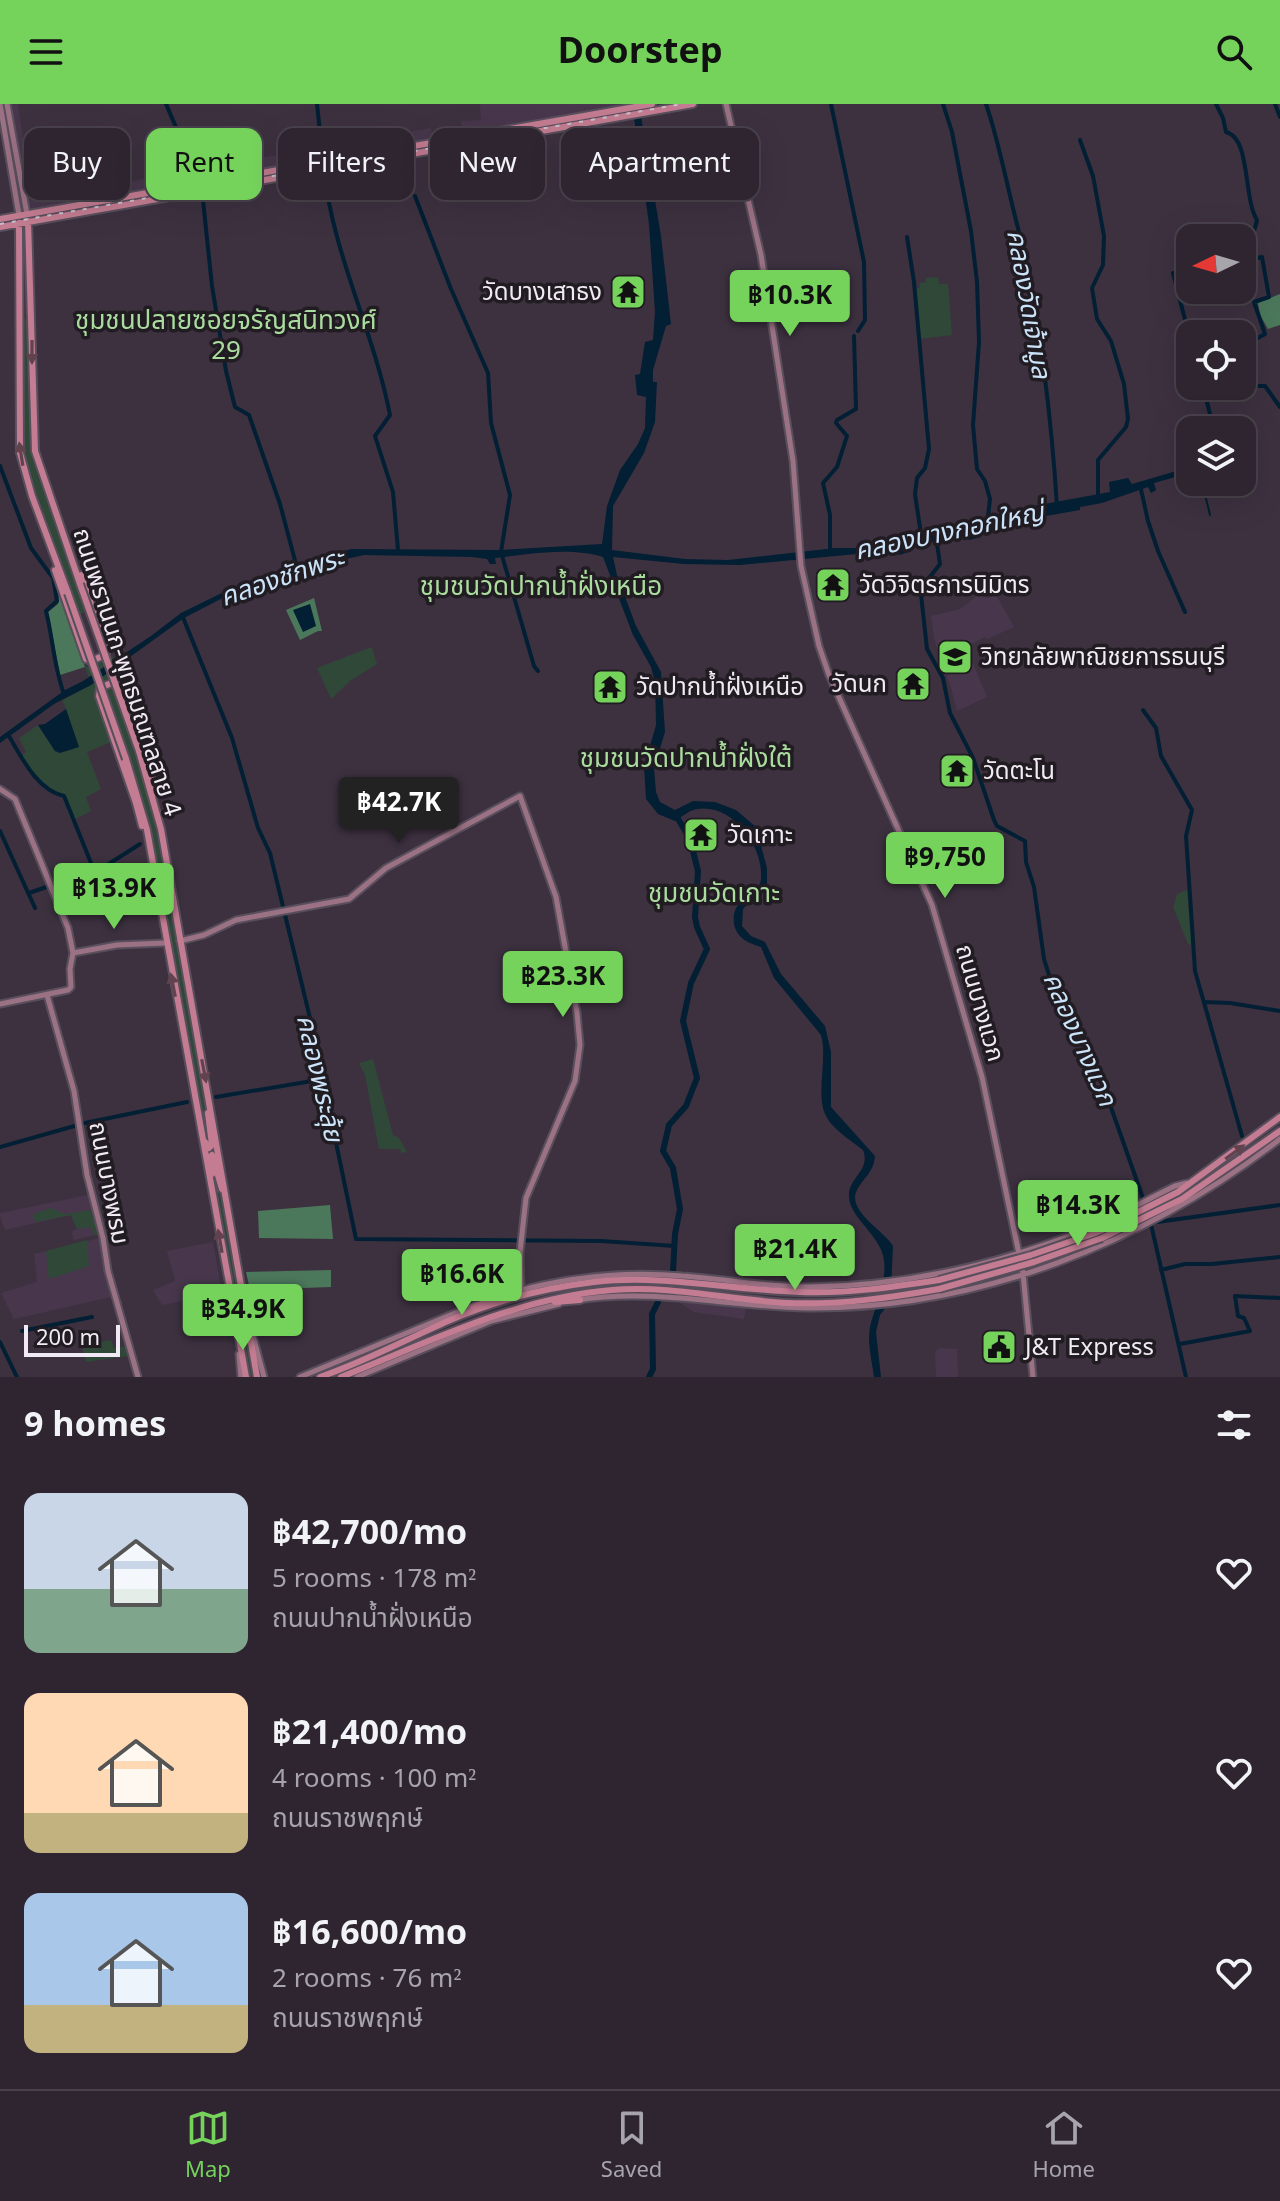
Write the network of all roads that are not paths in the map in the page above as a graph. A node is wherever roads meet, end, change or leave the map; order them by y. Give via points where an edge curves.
1 (0, 104) edge
2 (7, 104) edge
3 (693, 104) edge
4 (726, 104) edge
5 (652, 106) edge
6 (262, 176) edge
7 (146, 197) edge
8 (146, 197) edge
9 (62, 212) junction
10 (28, 218) junction
11 (0, 219) edge
12 (19, 219) junction
13 (44, 219) junction
14 (0, 227) edge
15 (18, 245) junction
16 (30, 245) junction
17 (17, 323) junction
18 (32, 324) junction
19 (59, 523) junction
20 (44, 528) junction
21 (0, 789) edge
22 (161, 829) junction
23 (147, 843) junction
24 (180, 941) junction
25 (165, 943) junction
26 (73, 953) junction
27 (47, 995) junction
28 (0, 1004) edge
29 (209, 1101) junction
30 (196, 1108) junction
31 (1280, 1117) edge
32 (1280, 1131) edge
33 (1280, 1139) edge
34 (225, 1194) junction
35 (212, 1197) junction
36 (1159, 1203) junction
37 (1141, 1216) junction
38 (1100, 1235) junction
39 (1036, 1248) junction
40 (1019, 1253) junction
41 (985, 1262) junction
42 (1043, 1266) junction
43 (1023, 1273) junction
44 (662, 1277) junction
45 (680, 1278) junction
46 (726, 1281) junction
47 (990, 1283) junction
48 (893, 1284) junction
49 (873, 1287) junction
50 (751, 1288) junction
51 (521, 1290) junction
52 (658, 1292) junction
53 (675, 1293) junction
54 (491, 1299) junction
55 (752, 1299) junction
56 (580, 1300) junction
57 (893, 1300) junction
58 (723, 1301) junction
59 (866, 1303) junction
60 (520, 1306) junction
61 (248, 1320) junction
62 (449, 1321) junction
63 (338, 1374) edge
64 (138, 1377) edge
65 (244, 1377) edge
66 (257, 1377) edge
67 (264, 1377) edge
68 (302, 1377) edge
69 (320, 1377) edge
70 (357, 1377) edge
71 (1033, 1377) edge

1 - 12 main road
2 - 10 main road
3 - 5 main road
4 - 40 main road, ถนนบางแวก via 776,342 801,566 818,645 944,940 982,1077
5 - 6 main road
7 - 9 main road
8 - 9 main road
9 - 10 main road
9 - 13 main road
10 - 12 main road
10 - 13 main road
10 - 16 main road, ถนนพรานนก-พุทธมณฑลสาย 4
11 - 12 main road
12 - 14 main road
12 - 15 main road, ถนนพรานนก-พุทธมณฑลสาย 4
13 - 16 main road
14 - 15 main road via 11,231
15 - 16 main road via 23,239
15 - 17 main road, ถนนพรานนก-พุทธมณฑลสาย 4
16 - 18 main road, ถนนพรานนก-พุทธมณฑลสาย 4
17 - 18 main road via 25,315
20 -> 17 main road, ถนนพรานนก-พุทธมณฑลสาย 4 via 20,453
18 -> 19 main road, ถนนพรานนก-พุทธมณฑลสาย 4 via 35,451
19 - 20 main road via 107,650 93,661 86,659
19 - 22 main road, ถนนพรานนก-พุทธมณฑลสาย 4, bridge
20 - 23 main road, ถนนพรานนก-พุทธมณฑลสาย 4, bridge via 126,759
21 - 26 main road via 15,799 65,918
22 - 23 main road via 155,786 116,681 98,692
22 - 24 main road, ถนนพรานนก-พุทธมณฑลสาย 4
23 - 25 main road, ถนนพรานนก-พุทธมณฑลสาย 4
24 -> 29 main road, ถนนพรานนก-พุทธมณฑลสาย 4
24 - 51 main road via 231,921 349,899 386,868 520,796 556,897 580,1045 575,1081 526,1198
25 - 26 main road
30 -> 25 main road, ถนนพรานนก-พุทธมณฑลสาย 4
26 - 27 main road via 71,987
27 - 28 main road
27 - 64 main road, ถนนบางพรม via 71,1081 106,1263
29 - 30 main road via 209,1148
29 - 34 main road, ถนนพรานนก-พุทธมณฑลสาย 4
30 - 35 main road, ถนนพรานนก-พุทธมณฑลสาย 4
36 -> 31 main road
32 - 36 main road via 1218,1176
33 - 37 main road via 1158,1219
34 - 35 main road via 211,1155
34 - 61 main road, ถนนพรานนก-พุทธมณฑลสาย 4
65 -> 35 main road, ถนนพรานนก-พุทธมณฑลสาย 4
36 - 37 main road
37 - 38 main road
37 - 39 main road
37 - 42 main road
38 - 48 main road, bridge via 939,1280
38 - 57 main road, bridge via 1034,1262
39 - 40 main road
39 - 42 main road via 1033,1260
40 - 41 main road
40 - 43 main road, ถนนบางแวก
41 - 47 main road via 1008,1264 1009,1272
41 - 48 main road
42 - 43 main road
43 - 47 main road
43 - 71 main road, ถนนบางแวก
44 - 45 main road
44 - 51 main road via 577,1278
44 - 62 main road via 563,1287
45 - 46 main road
45 - 50 main road
46 - 49 main road
46 - 50 main road
47 - 57 main road via 938,1297
48 - 49 main road
49 - 50 main road via 799,1292
51 - 54 main road
52 - 53 main road
52 - 56 main road
52 - 60 main road via 592,1292
53 - 55 main road
53 - 58 main road
54 - 62 main road
54 - 68 main road
55 - 58 main road
55 - 59 main road
56 - 60 main road
56 - 70 main road via 491,1321
57 - 59 main road
58 - 59 main road via 808,1308
60 - 63 main road
61 - 66 main road, ถนนพรานนก-พุทธมณฑลสาย 4
61 - 67 main road
62 - 63 main road
63 - 69 main road

